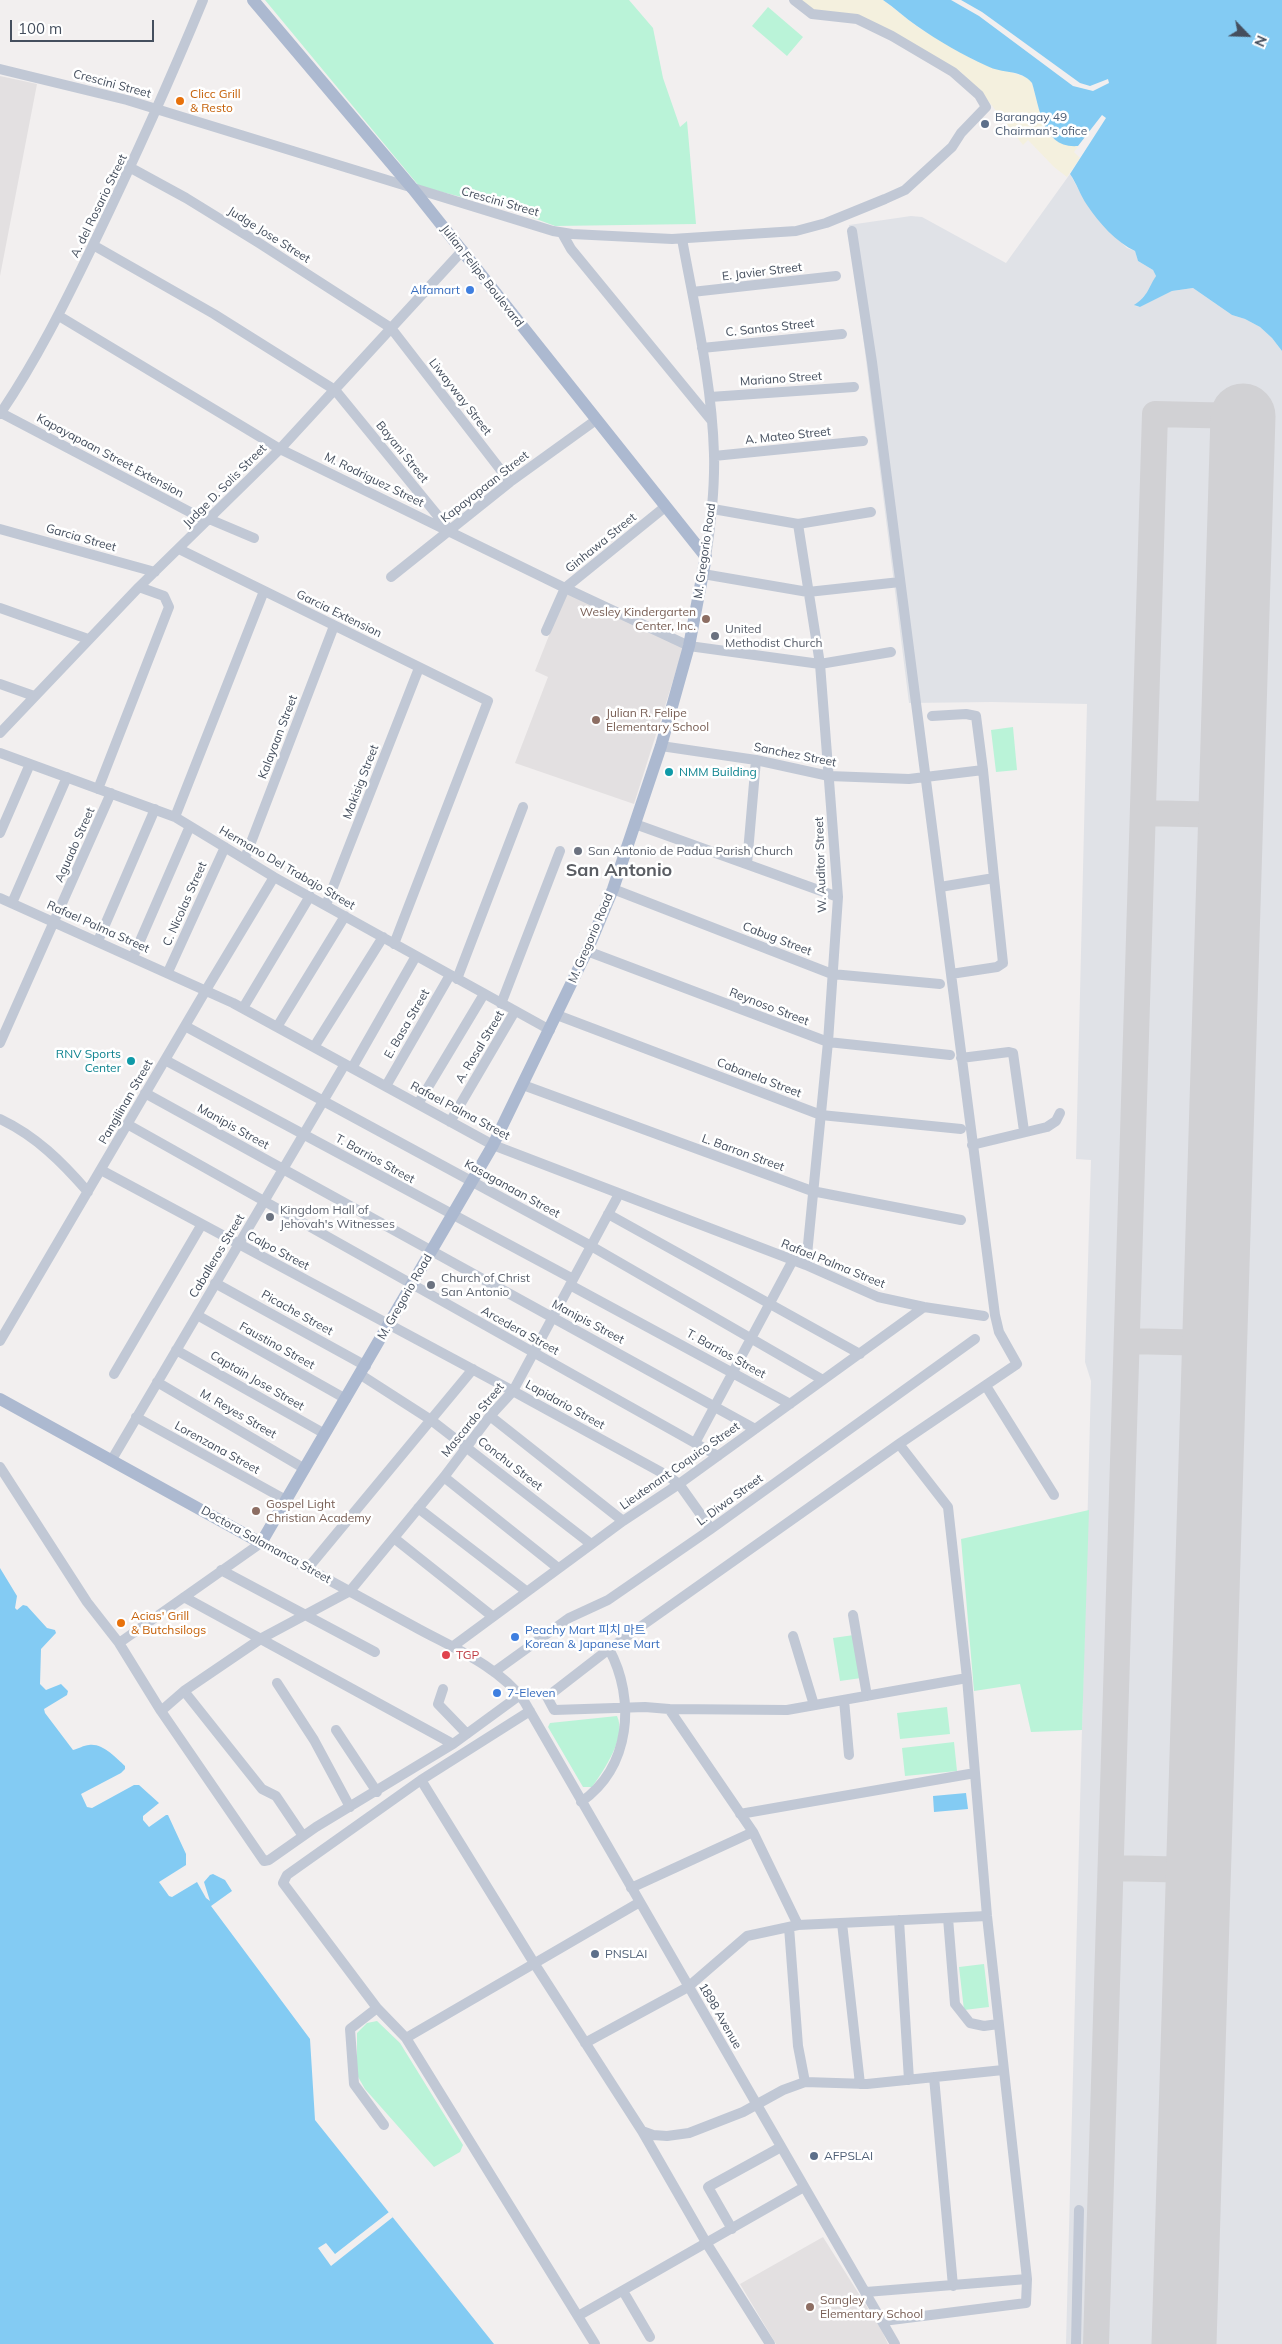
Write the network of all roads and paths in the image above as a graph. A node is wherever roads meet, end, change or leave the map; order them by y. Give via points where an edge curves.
1 (203, 0) edge
2 (253, 0) edge
3 (794, 0) edge
4 (0, 69) edge
5 (158, 110) junction
6 (131, 168) junction
7 (413, 189) junction
8 (852, 231) dead end
9 (562, 233) junction
10 (682, 239) junction
11 (93, 245) junction
12 (463, 250) junction
13 (836, 276) dead end
14 (692, 292) junction
15 (59, 316) junction
16 (391, 328) junction
17 (842, 334) dead end
18 (702, 348) junction
19 (854, 386) dead end
20 (335, 390) junction
21 (710, 397) junction
22 (1, 414) edge
23 (596, 420) junction
24 (712, 421) junction
25 (864, 441) dead end
26 (280, 449) junction
27 (714, 456) junction
28 (510, 482) junction
29 (665, 507) junction
30 (713, 509) junction
31 (872, 512) dead end
32 (208, 520) junction
33 (798, 524) junction
34 (0, 529) edge
35 (450, 531) junction
36 (254, 538) dead end
37 (179, 549) junction
38 (706, 557) junction
39 (155, 572) junction
40 (703, 574) junction
41 (391, 577) dead end
42 (900, 582) junction
43 (139, 587) junction
44 (565, 588) junction
45 (264, 591) junction
46 (808, 592) junction
47 (0, 608) edge
48 (334, 626) junction
49 (546, 631) dead end
50 (88, 640) junction
51 (689, 646) junction
52 (891, 652) dead end
53 (820, 664) junction
54 (419, 668) junction
55 (0, 684) edge
56 (34, 696) junction
57 (932, 716) dead end
58 (0, 733) edge
59 (661, 746) junction
60 (0, 753) edge
61 (756, 760) junction
62 (30, 764) junction
63 (983, 770) junction
64 (829, 776) junction
65 (924, 776) junction
66 (67, 777) junction
67 (98, 789) junction
68 (111, 793) junction
69 (523, 807) dead end
70 (155, 809) junction
71 (175, 817) junction
72 (635, 824) junction
73 (190, 826) junction
74 (0, 833) edge
75 (225, 847) junction
76 (560, 851) dead end
77 (245, 858) junction
78 (747, 864) junction
79 (274, 877) junction
80 (994, 878) junction
81 (940, 887) junction
82 (613, 889) junction
83 (310, 896) junction
84 (838, 897) junction
85 (0, 898) edge
86 (12, 903) junction
87 (326, 905) junction
88 (345, 916) junction
89 (54, 922) junction
90 (383, 937) junction
91 (98, 941) junction
92 (394, 944) junction
93 (587, 951) junction
94 (416, 956) junction
95 (133, 957) junction
96 (168, 972) junction
97 (832, 974) junction
98 (951, 974) junction
99 (454, 977) junction
100 (940, 984) dead end
101 (206, 990) junction
102 (484, 994) junction
103 (502, 1004) junction
104 (243, 1008) junction
105 (515, 1011) junction
106 (557, 1015) junction
107 (184, 1026) junction
108 (277, 1027) junction
109 (550, 1030) junction
110 (828, 1042) junction
111 (0, 1043) edge
112 (314, 1047) junction
113 (950, 1055) dead end
114 (961, 1058) junction
115 (165, 1060) junction
116 (348, 1066) junction
117 (523, 1085) junction
118 (386, 1086) junction
119 (146, 1093) junction
120 (323, 1101) junction
121 (418, 1104) junction
122 (1060, 1113) dead end
123 (821, 1115) junction
124 (0, 1119) edge
125 (450, 1122) junction
126 (127, 1124) junction
127 (961, 1129) dead end
128 (1024, 1131) junction
129 (304, 1133) junction
130 (493, 1145) junction
131 (972, 1145) junction
132 (283, 1169) junction
133 (101, 1170) junction
134 (472, 1181) junction
135 (812, 1191) junction
136 (88, 1192) junction
137 (619, 1194) junction
138 (264, 1201) junction
139 (608, 1214) junction
140 (452, 1216) junction
141 (961, 1220) dead end
142 (202, 1224) junction
143 (239, 1244) junction
144 (591, 1246) junction
145 (432, 1251) junction
146 (793, 1260) junction
147 (806, 1265) junction
148 (572, 1282) junction
149 (216, 1283) junction
150 (412, 1285) junction
151 (770, 1302) junction
152 (924, 1308) junction
153 (196, 1315) junction
154 (984, 1316) dead end
155 (553, 1317) junction
156 (390, 1325) junction
157 (752, 1338) junction
158 (975, 1339) dead end
159 (0, 1341) edge
160 (176, 1350) junction
161 (534, 1352) junction
162 (860, 1354) junction
163 (473, 1369) junction
164 (363, 1370) junction
165 (733, 1372) junction
166 (114, 1374) dead end
167 (823, 1380) junction
168 (157, 1382) junction
169 (986, 1386) junction
170 (513, 1391) junction
171 (0, 1399) edge
172 (346, 1399) junction
173 (790, 1404) junction
174 (715, 1406) junction
175 (490, 1416) junction
176 (136, 1417) junction
177 (431, 1420) junction
178 (755, 1429) junction
179 (325, 1434) junction
180 (695, 1443) junction
181 (899, 1444) junction
182 (467, 1447) junction
183 (718, 1456) junction
184 (111, 1461) junction
185 (0, 1466) edge
186 (305, 1469) junction
187 (444, 1478) junction
188 (679, 1484) junction
189 (1054, 1495) dead end
190 (286, 1500) junction
191 (418, 1508) junction
192 (623, 1521) junction
193 (711, 1529) junction
194 (394, 1538) junction
195 (261, 1543) junction
196 (591, 1544) junction
197 (308, 1568) junction
198 (558, 1568) junction
199 (221, 1570) junction
200 (350, 1591) junction
201 (526, 1591) junction
202 (184, 1597) junction
203 (303, 1615) junction
204 (853, 1615) dead end
205 (492, 1616) junction
206 (793, 1636) dead end
207 (262, 1638) junction
208 (119, 1643) junction
209 (452, 1647) junction
210 (608, 1648) junction
211 (376, 1652) dead end
212 (494, 1672) junction
213 (967, 1678) junction
214 (277, 1683) dead end
215 (443, 1689) dead end
216 (184, 1691) junction
217 (867, 1696) junction
218 (522, 1698) junction
219 (844, 1700) junction
220 (814, 1705) junction
221 (625, 1707) junction
222 (669, 1709) junction
223 (161, 1711) junction
224 (530, 1711) junction
225 (336, 1730) dead end
226 (466, 1734) junction
227 (453, 1744) junction
228 (849, 1755) dead end
229 (975, 1773) junction
230 (422, 1780) junction
231 (377, 1792) junction
232 (581, 1802) junction
233 (350, 1807) junction
234 (740, 1814) junction
235 (753, 1832) junction
236 (303, 1836) junction
237 (632, 1888) junction
238 (640, 1902) junction
239 (987, 1916) junction
240 (948, 1918) junction
241 (899, 1920) junction
242 (842, 1923) junction
243 (793, 1926) junction
244 (534, 1963) junction
245 (688, 1986) junction
246 (377, 2008) junction
247 (998, 2024) junction
248 (406, 2038) junction
249 (585, 2042) junction
250 (1003, 2070) junction
251 (934, 2077) junction
252 (909, 2080) junction
253 (805, 2082) junction
254 (860, 2084) junction
255 (757, 2105) junction
256 (384, 2125) dead end
257 (642, 2131) junction
258 (781, 2147) junction
259 (804, 2187) junction
260 (1079, 2210) dead end
261 (732, 2229) junction
262 (707, 2244) junction
263 (1026, 2279) junction
264 (954, 2286) junction
265 (623, 2291) junction
266 (866, 2292) junction
267 (578, 2316) junction
268 (883, 2321) junction
269 (650, 2337) dead end
270 (768, 2343) edge
271 (595, 2344) edge
272 (895, 2344) edge
273 (1076, 2344) edge

1 - 5 street, A. del Rosario Street
2 - 7 main road, Julian Felipe Boulevard
3 - 10 street, Crescini Street via 812,14 858,19 892,36 953,72 978,94 986,107 952,147 905,190 826,223 787,232
4 - 5 street, Crescini Street
5 - 6 street, A. del Rosario Street
5 - 7 street, Crescini Street
6 - 11 street, A. del Rosario Street
6 - 16 street, Judge Jose Street via 260,243
7 - 9 street, Crescini Street
7 - 12 main road, Julian Felipe Boulevard
8 - 42 street
9 - 10 street, Crescini Street
9 - 24 street via 571,249
10 - 14 street, M. Gregorio Road
11 - 15 street, A. del Rosario Street
11 - 20 street, Bayani Street via 214,314
12 - 16 street, Judge D. Solis Street
12 - 23 main road, Julian Felipe Boulevard
13 - 14 street, E. Javier Street
14 - 18 street, M. Gregorio Road
15 - 22 street, A. del Rosario Street
15 - 26 street, M. Rodriguez Street
16 - 20 street, Judge D. Solis Street
16 - 28 street, Liwayway Street
17 - 18 street, C. Santos Street
18 - 21 street, M. Gregorio Road
19 - 21 street, Mariano Street
20 - 26 street, Judge D. Solis Street
20 - 35 street, Bayani Street
21 - 24 street, M. Gregorio Road
22 - 32 street, Kapayapaan Street Extension
23 - 28 street, Kapayapaan Street
23 - 29 main road, Julian Felipe Boulevard
24 - 27 street, M. Gregorio Road
25 - 27 street, A. Mateo Street
26 - 32 street, Judge D. Solis Street
26 - 35 street, M. Rodriguez Street
27 - 30 street, M. Gregorio Road
28 - 35 street, Kapayapaan Street
29 - 38 main road, Julian Felipe Boulevard
29 - 44 street, Ginhawa Street
30 - 33 street
30 - 38 street, M. Gregorio Road
31 - 33 street
32 - 36 street, Kapayapaan Street Extension
32 - 37 street, Judge D. Solis Street
33 - 46 street, W. Auditor Street
34 - 39 street, Garcia Street
35 - 41 street, Kapayapaan Street
35 - 44 street, M. Rodriguez Street
37 - 39 street, Judge D. Solis Street
37 - 45 street, Garcia Extension
38 - 40 main road, M. Gregorio Road
39 - 43 street, Judge D. Solis Street
40 - 46 street
40 - 51 main road, M. Gregorio Road
42 - 46 street
42 - 65 street
43 - 50 street, Judge D. Solis Street
43 - 67 street via 164,596 169,608
44 - 49 street, Ginhawa Street
44 - 51 street, M. Rodriguez Street
45 - 48 street, Garcia Extension
45 - 71 street
46 - 53 street, W. Auditor Street
47 - 50 street
48 - 54 street, Garcia Extension
48 - 77 street, Kalayaan Street
50 - 56 street, Judge D. Solis Street
51 - 53 street, M. Rodriguez Street
51 - 59 main road, M. Gregorio Road
52 - 53 street, M. Rodriguez Street
53 - 64 street, W. Auditor Street
54 - 87 street, Makisig Street
54 - 92 street, Garcia Extension via 488,701
55 - 56 street
56 - 58 street, Judge D. Solis Street
57 - 63 street via 976,716
59 - 61 street, Sanchez Street
59 - 72 main road, M. Gregorio Road
60 - 62 street, Hermano Del Trabajo Street
61 - 64 street, Sanchez Street
61 - 78 street
62 - 66 street, Hermano Del Trabajo Street
62 - 74 street
63 - 65 street, Sanchez Street
63 - 80 street
64 - 65 street, Sanchez Street via 909,779
64 - 84 street, W. Auditor Street
65 - 81 street
66 - 67 street, Hermano Del Trabajo Street
66 - 86 street
67 - 68 street, Hermano Del Trabajo Street
68 - 70 street, Hermano Del Trabajo Street
68 - 89 street, Aguado Street
69 - 99 street, E. Basa Street
70 - 71 street, Hermano Del Trabajo Street
70 - 91 street
71 - 73 street, Hermano Del Trabajo Street
72 - 78 street
72 - 82 main road, M. Gregorio Road
73 - 75 street, Hermano Del Trabajo Street
73 - 95 street
75 - 77 street, Hermano Del Trabajo Street
75 - 96 street, C. Nicolas Street
76 - 103 street
77 - 79 street, Hermano Del Trabajo Street
78 - 84 street
79 - 83 street, Hermano Del Trabajo Street
79 - 101 street, Pangilinan Street
80 - 81 street
80 - 98 street via 1003,963 997,967
81 - 98 street
82 - 93 main road, M. Gregorio Road
82 - 97 street, Cabug Street
83 - 87 street, Hermano Del Trabajo Street
83 - 104 street
84 - 97 street, W. Auditor Street
85 - 86 street, Rafael Palma Street
86 - 89 street, Rafael Palma Street
87 - 88 street, Hermano Del Trabajo Street
88 - 90 street, Hermano Del Trabajo Street
88 - 108 street
89 - 91 street, Rafael Palma Street
89 - 111 street, Aguado Street
90 - 92 street, Hermano Del Trabajo Street
90 - 112 street
91 - 95 street, Rafael Palma Street
92 - 94 street, Hermano Del Trabajo Street
93 - 106 main road, M. Gregorio Road
93 - 110 street, Reynoso Street
94 - 99 street, Hermano Del Trabajo Street
94 - 116 street, Caballeros Street
95 - 96 street, Rafael Palma Street
96 - 101 street, Rafael Palma Street
97 - 100 street, Cabug Street
97 - 110 street, W. Auditor Street
98 - 114 street
99 - 102 street, Hermano Del Trabajo Street
99 - 118 street, E. Basa Street
101 - 104 street, Rafael Palma Street
101 - 107 street, Pangilinan Street
102 - 103 street, Hermano Del Trabajo Street
102 - 121 street
103 - 105 street, Hermano Del Trabajo Street
104 - 108 street, Rafael Palma Street
105 - 109 street, Hermano Del Trabajo Street
105 - 125 street, A. Rosal Street
106 - 109 main road, M. Gregorio Road
106 - 123 street, Cabanela Street
107 - 115 street, Pangilinan Street
107 - 120 street, Kasaganaan Street
108 - 112 street, Rafael Palma Street
109 - 117 main road, M. Gregorio Road
110 - 113 street, Reynoso Street
110 - 123 street, W. Auditor Street
112 - 116 street, Rafael Palma Street
114 - 128 street via 1013,1053
114 - 131 street
115 - 119 street, Pangilinan Street
115 - 129 street, T. Barrios Street
116 - 118 street, Rafael Palma Street
116 - 120 street, Caballeros Street
117 - 130 main road, M. Gregorio Road
117 - 135 street, L. Barron Street
118 - 121 street, Rafael Palma Street
119 - 126 street, Pangilinan Street
119 - 132 street, Manipis Street
120 - 129 street, Caballeros Street
120 - 134 street, Kasaganaan Street
121 - 125 street, Rafael Palma Street
122 - 128 street via 1052,1125
123 - 127 street, Cabanela Street
123 - 135 street, W. Auditor Street
124 - 136 street via 20,1128 47,1148
125 - 130 street, Rafael Palma Street
126 - 133 street, Pangilinan Street
126 - 138 street, Arcedera Street
128 - 131 street
129 - 132 street, Caballeros Street
129 - 140 street, T. Barrios Street
130 - 134 main road, M. Gregorio Road
130 - 137 street, Rafael Palma Street
131 - 169 street via 995,1315 999,1332 1018,1364
132 - 138 street, Caballeros Street
132 - 145 street, Manipis Street
133 - 136 street, Pangilinan Street
133 - 142 street, Calpo Street
134 - 140 main road, M. Gregorio Road
134 - 144 street, Kasaganaan Street
135 - 141 street, L. Barron Street
135 - 147 street, W. Auditor Street
136 - 159 street, Pangilinan Street
137 - 139 street, Mascardo Street
137 - 146 street, Rafael Palma Street
138 - 143 street, Caballeros Street
138 - 150 street, Arcedera Street
139 - 144 street, Mascardo Street
139 - 151 street
140 - 145 main road, M. Gregorio Road
140 - 148 street, T. Barrios Street
142 - 143 street, Calpo Street
142 - 166 street
143 - 149 street, Caballeros Street
143 - 156 street, Calpo Street
144 - 148 street, Mascardo Street
144 - 157 street, Kasaganaan Street
145 - 150 main road, M. Gregorio Road
145 - 155 street, Manipis Street
146 - 147 street, Rafael Palma Street
146 - 151 street
147 - 152 street, Rafael Palma Street via 878,1297
148 - 155 street, Mascardo Street
148 - 165 street, T. Barrios Street
149 - 153 street, Caballeros Street
149 - 164 street, Picache Street
150 - 156 main road, M. Gregorio Road
150 - 161 street, Arcedera Street
151 - 157 street
151 - 162 street
152 - 154 street, Rafael Palma Street
152 - 162 street, Lieutenant Coquico Street
153 - 160 street, Caballeros Street
153 - 172 street, Faustino Street
155 - 161 street, Mascardo Street
155 - 174 street, Manipis Street
156 - 163 street, Lapidario Street
156 - 164 main road, M. Gregorio Road
157 - 165 street
157 - 167 street, Kasaganaan Street
158 - 193 street, L. Diwa Street
160 - 168 street, Caballeros Street
160 - 179 street, Captain Jose Street
161 - 170 street, Mascardo Street
161 - 180 street, Arcedera Street
162 - 167 street, Lieutenant Coquico Street
163 - 170 street, Lapidario Street
163 - 177 street
164 - 172 main road, M. Gregorio Road
164 - 177 street, Conchu Street
165 - 173 street, T. Barrios Street
165 - 174 street
167 - 173 street, Lieutenant Coquico Street
168 - 176 street, Caballeros Street
168 - 186 street, M. Reyes Street
169 - 181 street
169 - 189 street
170 - 175 street, Mascardo Street
170 - 188 street, Lapidario Street
171 - 184 main road, Doctora Salamanca Street
172 - 179 main road, M. Gregorio Road
173 - 178 street, Lieutenant Coquico Street
174 - 178 street, Manipis Street
174 - 180 street
175 - 182 street, Mascardo Street
175 - 192 street
176 - 184 street, Caballeros Street
176 - 190 street, Lorenzana Street
177 - 182 street, Conchu Street
177 - 197 street
178 - 183 street, Lieutenant Coquico Street
179 - 186 main road, M. Gregorio Road
180 - 183 street, Arcedera Street
181 - 210 street
181 - 213 street via 948,1507
182 - 187 street, Mascardo Street
182 - 196 street, Conchu Street
183 - 188 street, Lieutenant Coquico Street
184 - 195 main road, Doctora Salamanca Street
185 - 208 street via 87,1602
186 - 190 main road, M. Gregorio Road
187 - 191 street, Mascardo Street
187 - 198 street
188 - 192 street, Lieutenant Coquico Street
188 - 193 street, Lapidario Street
190 - 195 main road, M. Gregorio Road
191 - 194 street, Mascardo Street
191 - 201 street
192 - 196 street, Lieutenant Coquico Street
193 - 212 street, L. Diwa Street via 608,1600 569,1618
194 - 200 street, Mascardo Street
194 - 205 street
195 - 197 street, Doctora Salamanca Street
195 - 199 street
196 - 198 street, Lieutenant Coquico Street
197 - 200 street, Doctora Salamanca Street
198 - 201 street, Lieutenant Coquico Street
199 - 202 street
199 - 203 street
200 - 203 street
200 - 209 street, Doctora Salamanca Street
201 - 205 street, Lieutenant Coquico Street
202 - 207 street
202 - 208 street
203 - 207 street
203 - 211 street
204 - 217 street
205 - 209 street, Lieutenant Coquico Street
206 - 220 street
207 - 216 street
207 - 227 street
208 - 223 street
209 - 212 street, Doctora Salamanca Street
210 - 221 street via 619,1668
210 - 221 street via 547,1697 554,1710
212 - 218 street, Doctora Salamanca Street
213 - 217 street
213 - 229 street
214 - 233 street via 314,1740
215 - 226 street via 438,1704
216 - 223 street
216 - 236 street via 262,1789 276,1796
217 - 219 street
218 - 224 street, 1898 Avenue
218 - 226 street
219 - 220 street
219 - 228 street
220 - 222 street via 788,1710
221 - 222 street
221 - 232 street via 619,1754 603,1784
222 - 234 street
223 - 236 street via 262,1860 269,1860
224 - 230 street
224 - 232 street, 1898 Avenue
225 - 231 street
226 - 227 street
227 - 231 street
229 - 234 street
229 - 239 street
230 - 244 street
230 - 246 street via 287,1875 283,1883
231 - 233 street
232 - 237 street, 1898 Avenue
233 - 236 street
234 - 235 street
235 - 237 street
235 - 243 street
237 - 238 street, 1898 Avenue
238 - 244 street
238 - 245 street, 1898 Avenue
239 - 240 street
239 - 247 street
240 - 241 street
240 - 247 street via 955,2004 970,2023
241 - 242 street
241 - 252 street
242 - 243 street
242 - 254 street
243 - 245 street via 747,1936
243 - 253 street via 798,2046
244 - 248 street
244 - 249 street
245 - 249 street
245 - 255 street, 1898 Avenue
246 - 248 street
246 - 256 street via 350,2029 354,2084
247 - 250 street
248 - 267 street
249 - 257 street
250 - 251 street
250 - 263 street
251 - 252 street
251 - 264 street
252 - 254 street
253 - 254 street
253 - 255 street
255 - 257 street via 689,2133 667,2136
255 - 258 street, 1898 Avenue
257 - 262 street
258 - 259 street, 1898 Avenue
258 - 261 street via 708,2186
259 - 261 street
259 - 266 street, 1898 Avenue
260 - 273 street
261 - 262 street
262 - 265 street
262 - 270 street
263 - 264 street
263 - 268 street via 1026,2303
264 - 266 street
265 - 267 street
265 - 269 street
266 - 268 street, 1898 Avenue
267 - 271 street
268 - 272 street, 1898 Avenue

